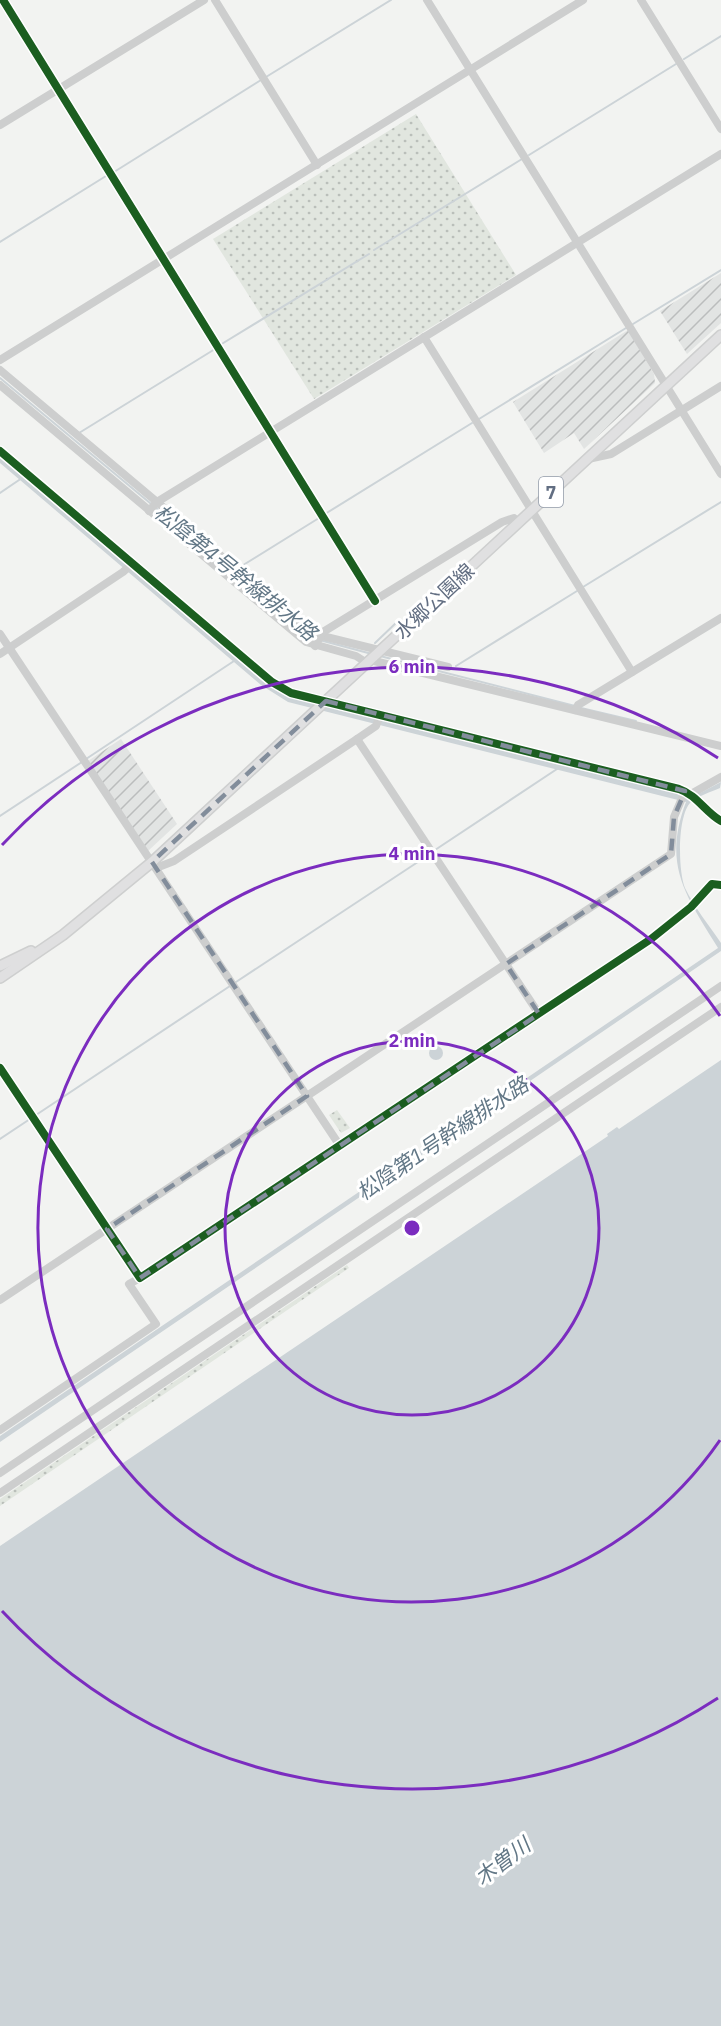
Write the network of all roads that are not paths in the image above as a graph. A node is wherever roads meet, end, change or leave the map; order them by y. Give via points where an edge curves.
1 (3, 0) edge
2 (204, 0) edge
3 (215, 0) edge
4 (427, 0) edge
5 (584, 0) edge
6 (641, 0) edge
7 (470, 70) junction
8 (58, 89) junction
9 (0, 125) edge
10 (721, 129) edge
11 (721, 154) edge
12 (317, 165) junction
13 (577, 242) junction
14 (163, 260) junction
15 (721, 335) edge
16 (424, 337) junction
17 (0, 360) edge
18 (0, 370) edge
19 (0, 385) edge
20 (666, 385) junction
21 (721, 386) edge
22 (681, 410) junction
23 (269, 431) junction
24 (0, 451) edge
25 (588, 459) junction
26 (721, 474) edge
27 (153, 506) junction
28 (531, 510) junction
29 (518, 522) junction
30 (130, 566) junction
31 (375, 601) junction
32 (721, 618) edge
33 (0, 634) edge
34 (319, 635) junction
35 (316, 646) junction
36 (9, 648) junction
37 (381, 650) junction
38 (0, 654) edge
39 (370, 661) junction
40 (448, 667) dead end
41 (632, 672) junction
42 (321, 706) junction
43 (576, 708) junction
44 (379, 720) junction
45 (357, 739) junction
46 (721, 746) edge
47 (721, 777) edge
48 (688, 796) junction
49 (721, 821) edge
50 (154, 865) junction
51 (721, 885) edge
52 (63, 934) junction
53 (506, 964) junction
54 (0, 966) edge
55 (0, 978) edge
56 (721, 986) edge
57 (721, 1007) edge
58 (539, 1014) junction
59 (0, 1068) edge
60 (307, 1096) junction
61 (340, 1146) junction
62 (107, 1229) junction
63 (140, 1278) junction
64 (0, 1300) edge
65 (0, 1430) edge
66 (0, 1473) edge
67 (0, 1494) edge

1 - 8 street
2 - 8 street
3 - 12 street
4 - 7 street
5 - 7 street
6 - 10 street
7 - 12 street
7 - 13 street
8 - 9 street
8 - 14 street
11 - 13 street
12 - 14 street
13 - 16 street
13 - 20 street
14 - 17 street
14 - 23 street
15 - 20 main road, 水郷公園線 / 7
16 - 23 street
16 - 28 street
18 - 27 street
19 - 27 street
20 - 22 street
20 - 25 main road, 水郷公園線 / 7
21 - 22 street
22 - 25 street via 611,454
22 - 26 street
23 - 27 street
23 - 31 street
24 - 30 street
25 - 28 main road, 水郷公園線 / 7
27 - 34 street
27 - 35 street via 306,642
28 - 29 main road, 水郷公園線 / 7
28 - 41 street
29 - 31 street via 514,518 502,522
29 - 37 main road, 水郷公園線 / 7
30 - 36 street
30 - 42 street via 272,682
31 - 34 street
32 - 41 street
33 - 36 street
34 - 35 street
34 - 37 street
35 - 39 street
36 - 38 street
36 - 50 street
37 - 39 main road, 水郷公園線 / 7
37 - 40 street
39 - 42 main road, 水郷公園線 / 7
39 - 43 street
41 - 43 street
42 - 44 street
42 - 50 main road, 水郷公園線 / 7
43 - 46 street
44 - 45 street
44 - 48 street
45 - 50 street via 174,861
45 - 53 street
47 - 48 street
48 - 49 street
48 - 53 street via 674,817 671,854
50 - 52 main road, 水郷公園線 / 7
50 - 60 street
51 - 58 street via 712,884 651,939
52 - 54 main road, 水郷公園線 / 7
52 - 55 main road, 水郷公園線 / 7
53 - 58 street
53 - 60 street
56 - 66 street
57 - 67 street
58 - 61 street
59 - 62 street
60 - 61 street
60 - 62 street
61 - 63 street
62 - 63 street
62 - 64 street
63 - 65 street via 129,1284 156,1324

